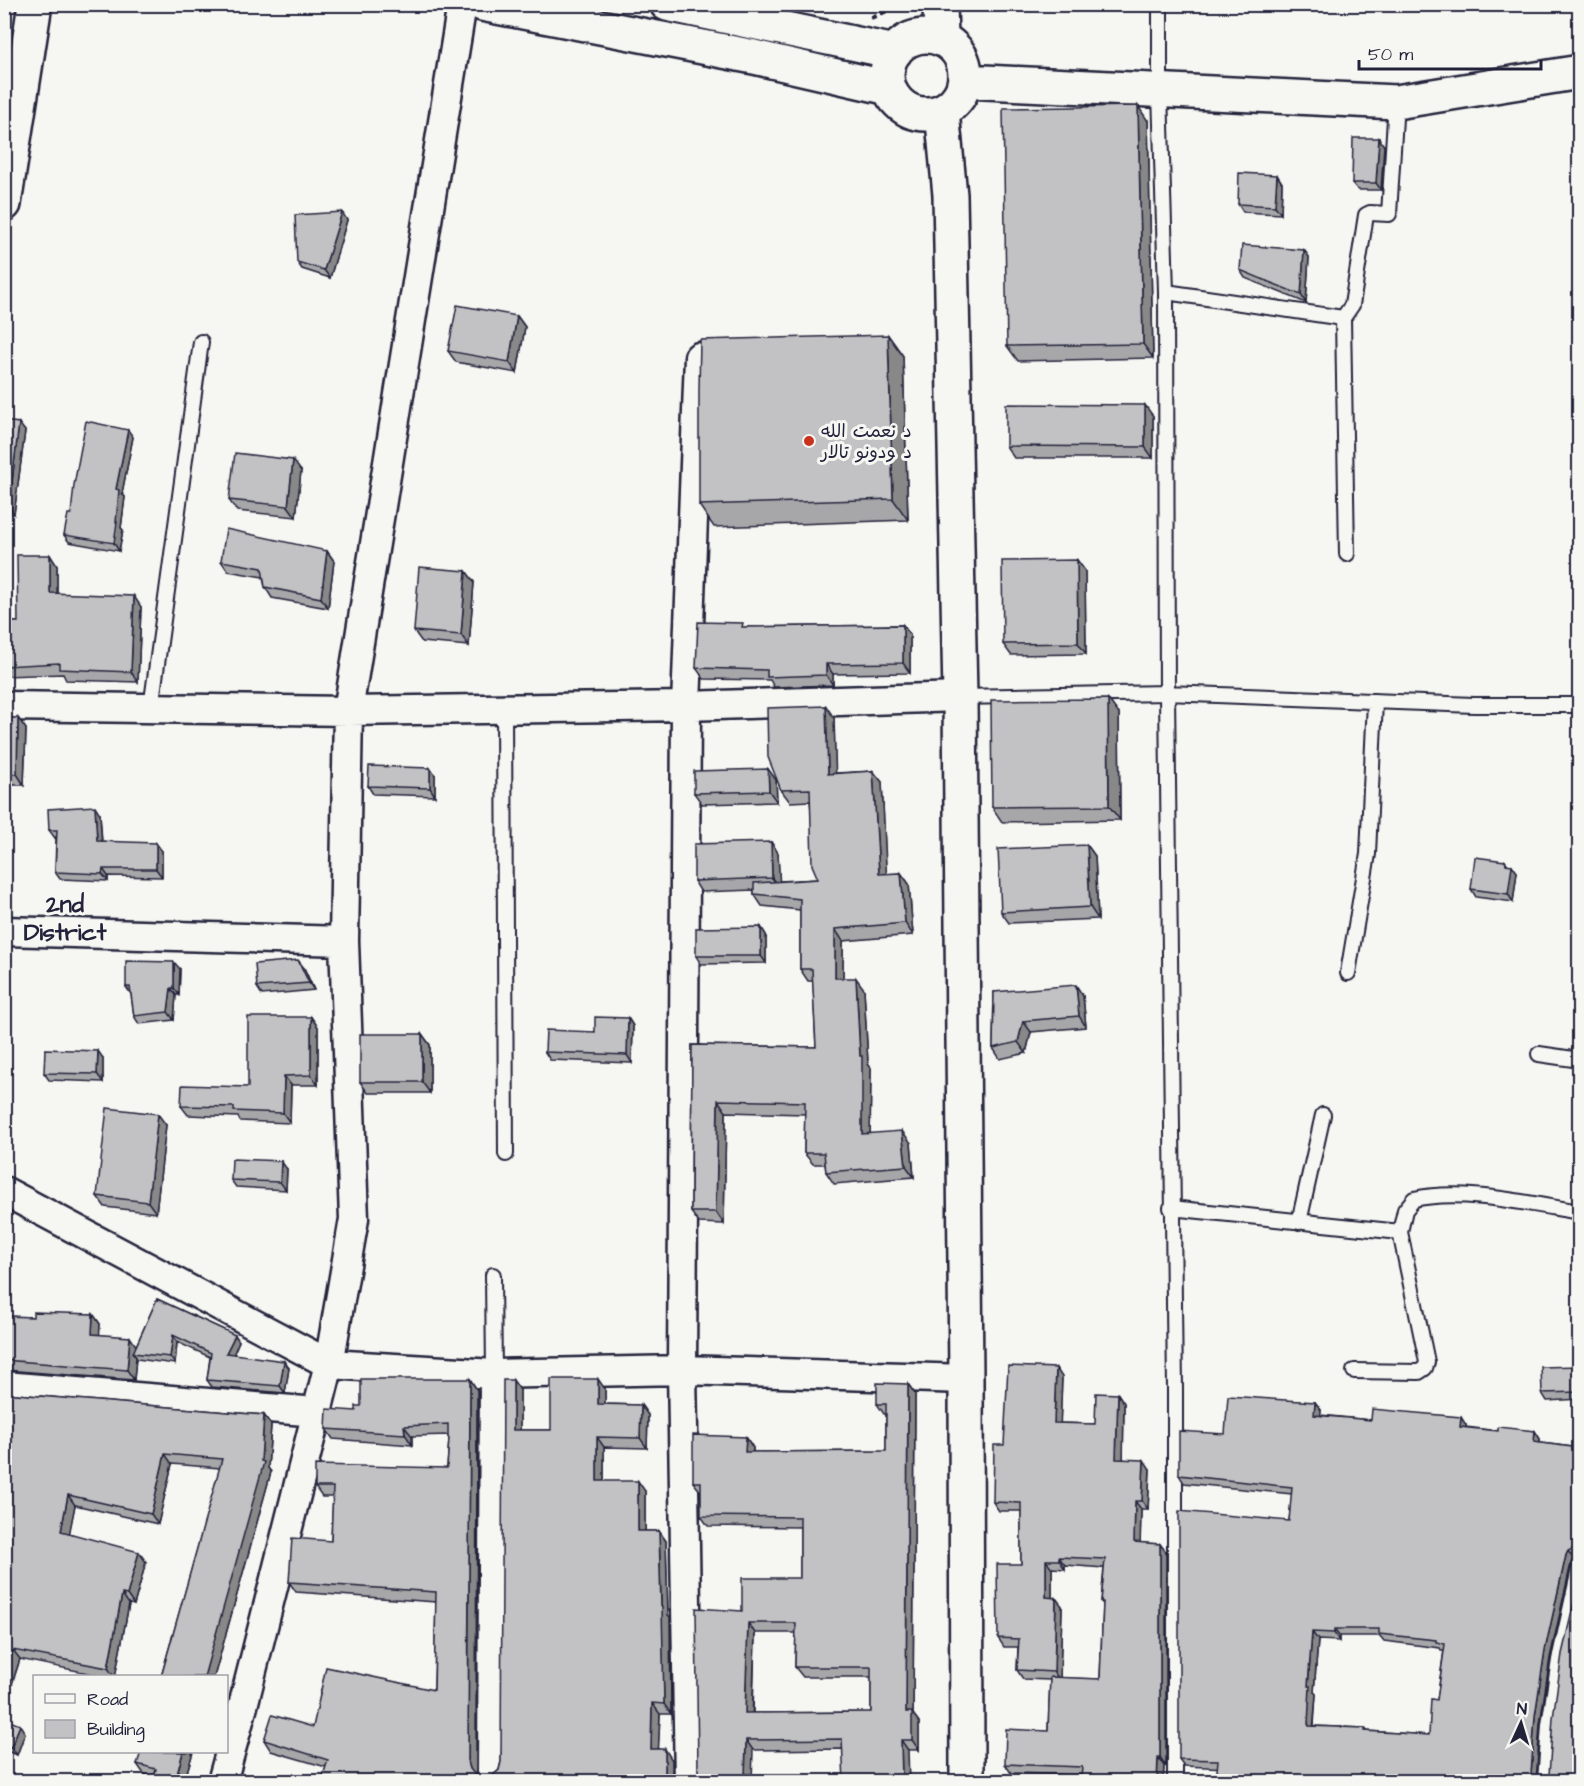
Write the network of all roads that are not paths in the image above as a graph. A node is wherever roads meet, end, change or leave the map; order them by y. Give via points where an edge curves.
1 (35, 4) edge
2 (462, 4) edge
3 (482, 4) edge
4 (667, 4) edge
5 (940, 4) edge
6 (1160, 4) edge
7 (941, 39) junction
8 (895, 52) junction
9 (1580, 72) edge
10 (965, 81) junction
11 (889, 88) junction
12 (1160, 91) junction
13 (1396, 102) junction
14 (942, 111) junction
15 (4, 204) edge
16 (1167, 292) junction
17 (1343, 318) junction
18 (201, 342) dead end
19 (699, 357) edge
20 (1347, 554) dead end
21 (1167, 693) junction
22 (960, 697) junction
23 (1375, 701) junction
24 (686, 705) junction
25 (1580, 705) edge
26 (4, 706) edge
27 (151, 708) junction
28 (504, 708) junction
29 (348, 711) junction
30 (4, 932) edge
31 (344, 941) junction
32 (1348, 973) dead end
33 (1539, 1054) dead end
34 (1580, 1060) edge
35 (1323, 1115) dead end
36 (506, 1154) dead end
37 (4, 1191) edge
38 (1172, 1208) junction
39 (1580, 1212) edge
40 (1299, 1222) junction
41 (1400, 1232) junction
42 (493, 1275) dead end
43 (329, 1364) junction
44 (682, 1370) junction
45 (1354, 1371) dead end
46 (494, 1374) junction
47 (966, 1379) junction
48 (4, 1386) edge
49 (317, 1412) junction
50 (1580, 1565) edge
51 (492, 1772) dead end
52 (222, 1782) edge
53 (689, 1782) edge
54 (967, 1782) edge
55 (1175, 1782) edge
56 (1545, 1782) edge

1 - 15 main road
2 - 29 street
3 - 11 main road via 754,57
4 - 8 main road
5 - 7 main road
6 - 12 lane
7 - 8 main road via 915,38
7 - 10 main road via 960,56
8 - 11 main road via 889,63
9 - 13 main road
10 - 12 main road
10 - 14 main road via 961,93
11 - 14 main road via 905,108 917,113
12 - 13 main road
12 - 16 lane
13 - 17 lane via 1389,214 1366,215 1352,304
14 - 22 main road via 950,195
16 - 17 lane
16 - 21 lane
17 - 20 lane
18 - 27 lane
19 - 24 street
21 - 22 lane
21 - 23 lane
21 - 38 lane
22 - 24 street
22 - 47 main road
23 - 25 lane
23 - 32 lane via 1368,854
24 - 28 street
24 - 44 street
26 - 27 street
27 - 29 street
28 - 29 street
28 - 36 lane
29 - 31 street
30 - 31 street
31 - 43 street via 354,1219
33 - 34 lane
35 - 40 lane
37 - 43 street
38 - 40 lane
38 - 55 lane
39 - 41 lane via 1476,1196 1424,1197 1414,1199 1405,1210
40 - 41 lane
41 - 45 lane via 1427,1362 1419,1372
42 - 46 lane
43 - 46 street
43 - 49 street
44 - 46 street
44 - 47 street
44 - 53 street
46 - 51 street
47 - 54 main road
48 - 49 street
49 - 52 street
50 - 56 lane via 1559,1660

